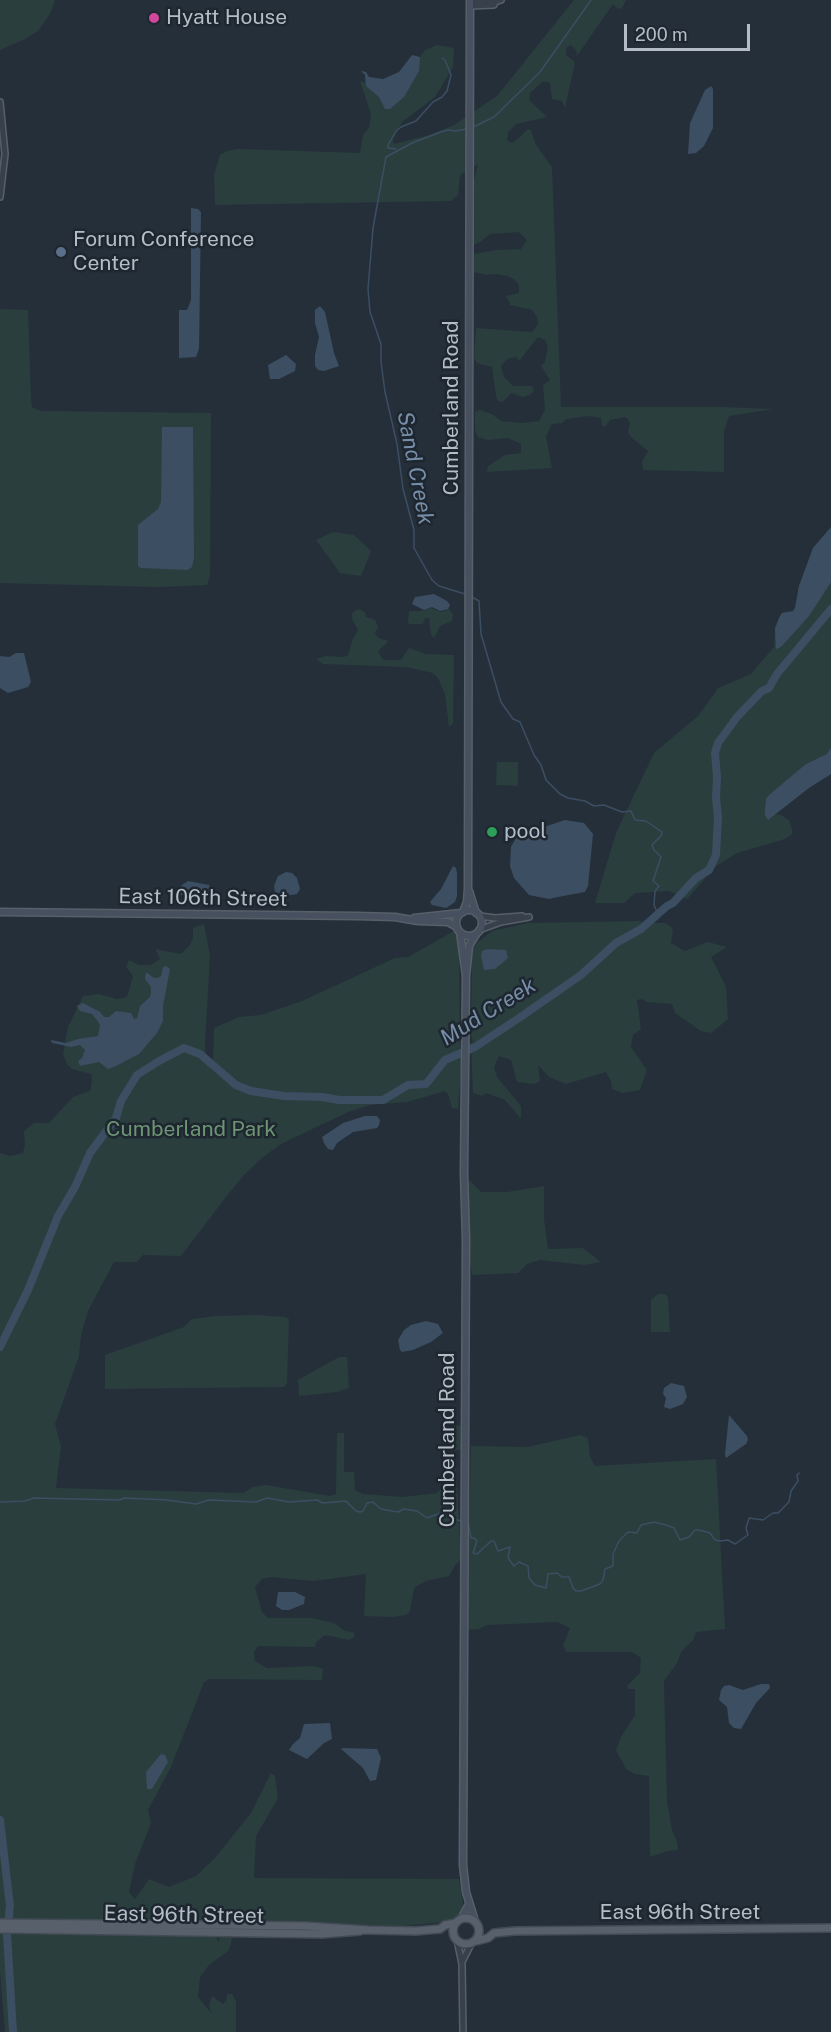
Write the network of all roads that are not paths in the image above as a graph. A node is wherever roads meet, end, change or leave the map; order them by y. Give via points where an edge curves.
1 (498, 1) edge
2 (470, 2) edge
3 (0, 102) edge
4 (0, 197) edge
5 (468, 888) junction
6 (0, 912) edge
7 (463, 912) junction
8 (478, 915) junction
9 (405, 918) junction
10 (458, 929) junction
11 (478, 932) junction
12 (466, 976) junction
13 (469, 1904) junction
14 (459, 1921) junction
15 (0, 1923) edge
16 (477, 1923) junction
17 (23, 1927) junction
18 (831, 1928) edge
19 (0, 1929) edge
20 (440, 1929) junction
21 (494, 1933) junction
22 (456, 1938) junction
23 (473, 1942) junction
24 (462, 1964) junction
25 (463, 2032) edge

1 - 2 street
2 - 5 main road, Cumberland Road
3 - 4 street via 5,154
5 - 7 main road, Cumberland Road
5 - 8 main road, Cumberland Road
6 - 9 main road, East 106th Street
7 - 8 main road
7 - 9 main road, East 106th Street
7 - 10 main road via 457,919
8 - 11 main road via 482,924
8 - 11 street via 529,916
9 - 10 main road, East 106th Street via 448,922
10 - 11 main road via 466,936
10 - 12 main road, Cumberland Road
11 - 12 main road, Cumberland Road via 469,946
12 - 13 main road, Cumberland Road via 463,1865
13 - 14 main road
13 - 16 main road, Cumberland Road
14 - 16 main road via 468,1918
14 - 20 main road, East 96th Street
14 - 22 main road via 454,1928
15 - 17 main road, East 96th Street
16 - 21 main road
16 - 23 main road via 479,1935
17 - 19 main road, East 96th Street
17 - 20 main road, East 96th Street
18 - 21 main road, East 96th Street
20 - 22 main road, East 96th Street
21 - 23 main road, East 96th Street
22 - 23 main road via 465,1944
22 - 24 street
23 - 24 street
24 - 25 street

